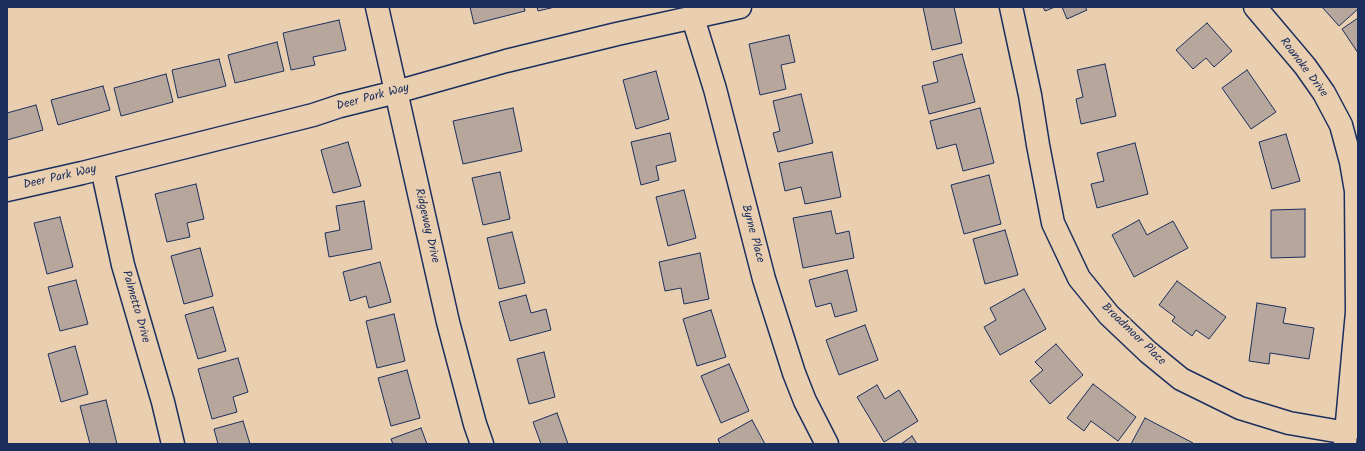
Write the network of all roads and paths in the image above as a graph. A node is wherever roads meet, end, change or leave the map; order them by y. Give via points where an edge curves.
1 (377, 7) edge
2 (740, 7) edge
3 (1011, 7) edge
4 (1255, 7) edge
5 (693, 18) junction
6 (396, 92) junction
7 (102, 168) junction
8 (7, 190) edge
9 (1346, 439) edge
10 (173, 444) edge
11 (482, 444) edge
12 (827, 444) edge

1 - 6 street, Ridgeway Drive
2 - 5 street, Deer Park Way
3 - 9 street, Broadmoor Place via 1053,223 1079,278 1109,315 1181,379 1240,408
4 - 9 street, Roanoke Drive via 1305,66 1324,93 1341,125 1351,162 1356,191 1357,312
5 - 6 street, Deer Park Way via 527,56
5 - 12 street, Byrne Place via 715,89 764,279 794,373
6 - 7 street, Deer Park Way
6 - 11 street, Ridgeway Drive via 448,322
7 - 8 street, Deer Park Way
7 - 10 street, Palmetto Drive via 123,265

